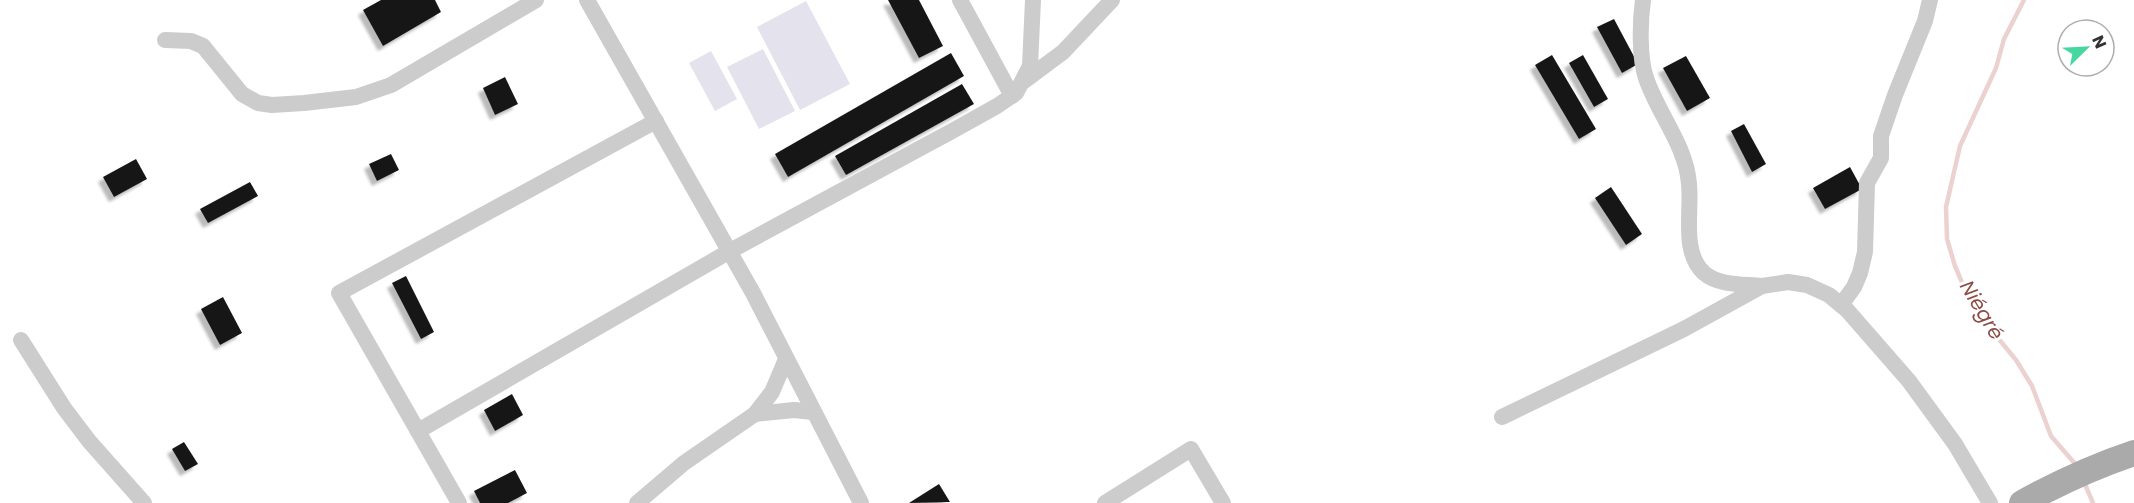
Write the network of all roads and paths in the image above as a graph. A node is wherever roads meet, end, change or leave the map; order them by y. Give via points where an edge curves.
1 (536, 0) edge
2 (587, 0) edge
3 (960, 0) edge
4 (1033, 0) edge
5 (1112, 0) edge
6 (1643, 0) edge
7 (1930, 0) edge
8 (165, 40) dead end
9 (1023, 82) junction
10 (1012, 96) junction
11 (656, 121) junction
12 (730, 251) junction
13 (1762, 286) junction
14 (1841, 305) junction
15 (21, 340) dead end
16 (786, 359) junction
17 (813, 412) junction
18 (755, 414) junction
19 (1502, 417) dead end
20 (418, 431) junction
21 (2134, 453) edge
22 (144, 503) edge
23 (459, 503) edge
24 (637, 503) edge
25 (861, 503) edge
26 (1105, 503) edge
27 (1223, 503) edge
28 (1990, 503) edge
29 (2022, 503) edge

1 - 8 street via 391,85 356,96 304,103 258,104 242,94 203,46 191,41
2 - 11 street
3 - 10 street
4 - 9 street via 1030,66
5 - 9 street via 1063,52
6 - 13 street via 1646,77 1686,167 1689,238 1697,262 1703,273 1713,279
7 - 14 street via 1881,136 1881,158 1867,183 1865,252 1860,273
9 - 10 street
10 - 12 street
11 - 12 street
11 - 20 street via 339,293
12 - 16 street
12 - 20 street
13 - 14 street via 1788,282 1808,285
13 - 19 street via 1684,329
14 - 28 street via 1927,403
15 - 22 street via 64,408
16 - 17 street
16 - 18 street via 772,392
17 - 18 street
17 - 25 street
18 - 24 street via 684,463
20 - 23 street
21 - 29 main road via 2101,464
26 - 27 street via 1191,449

